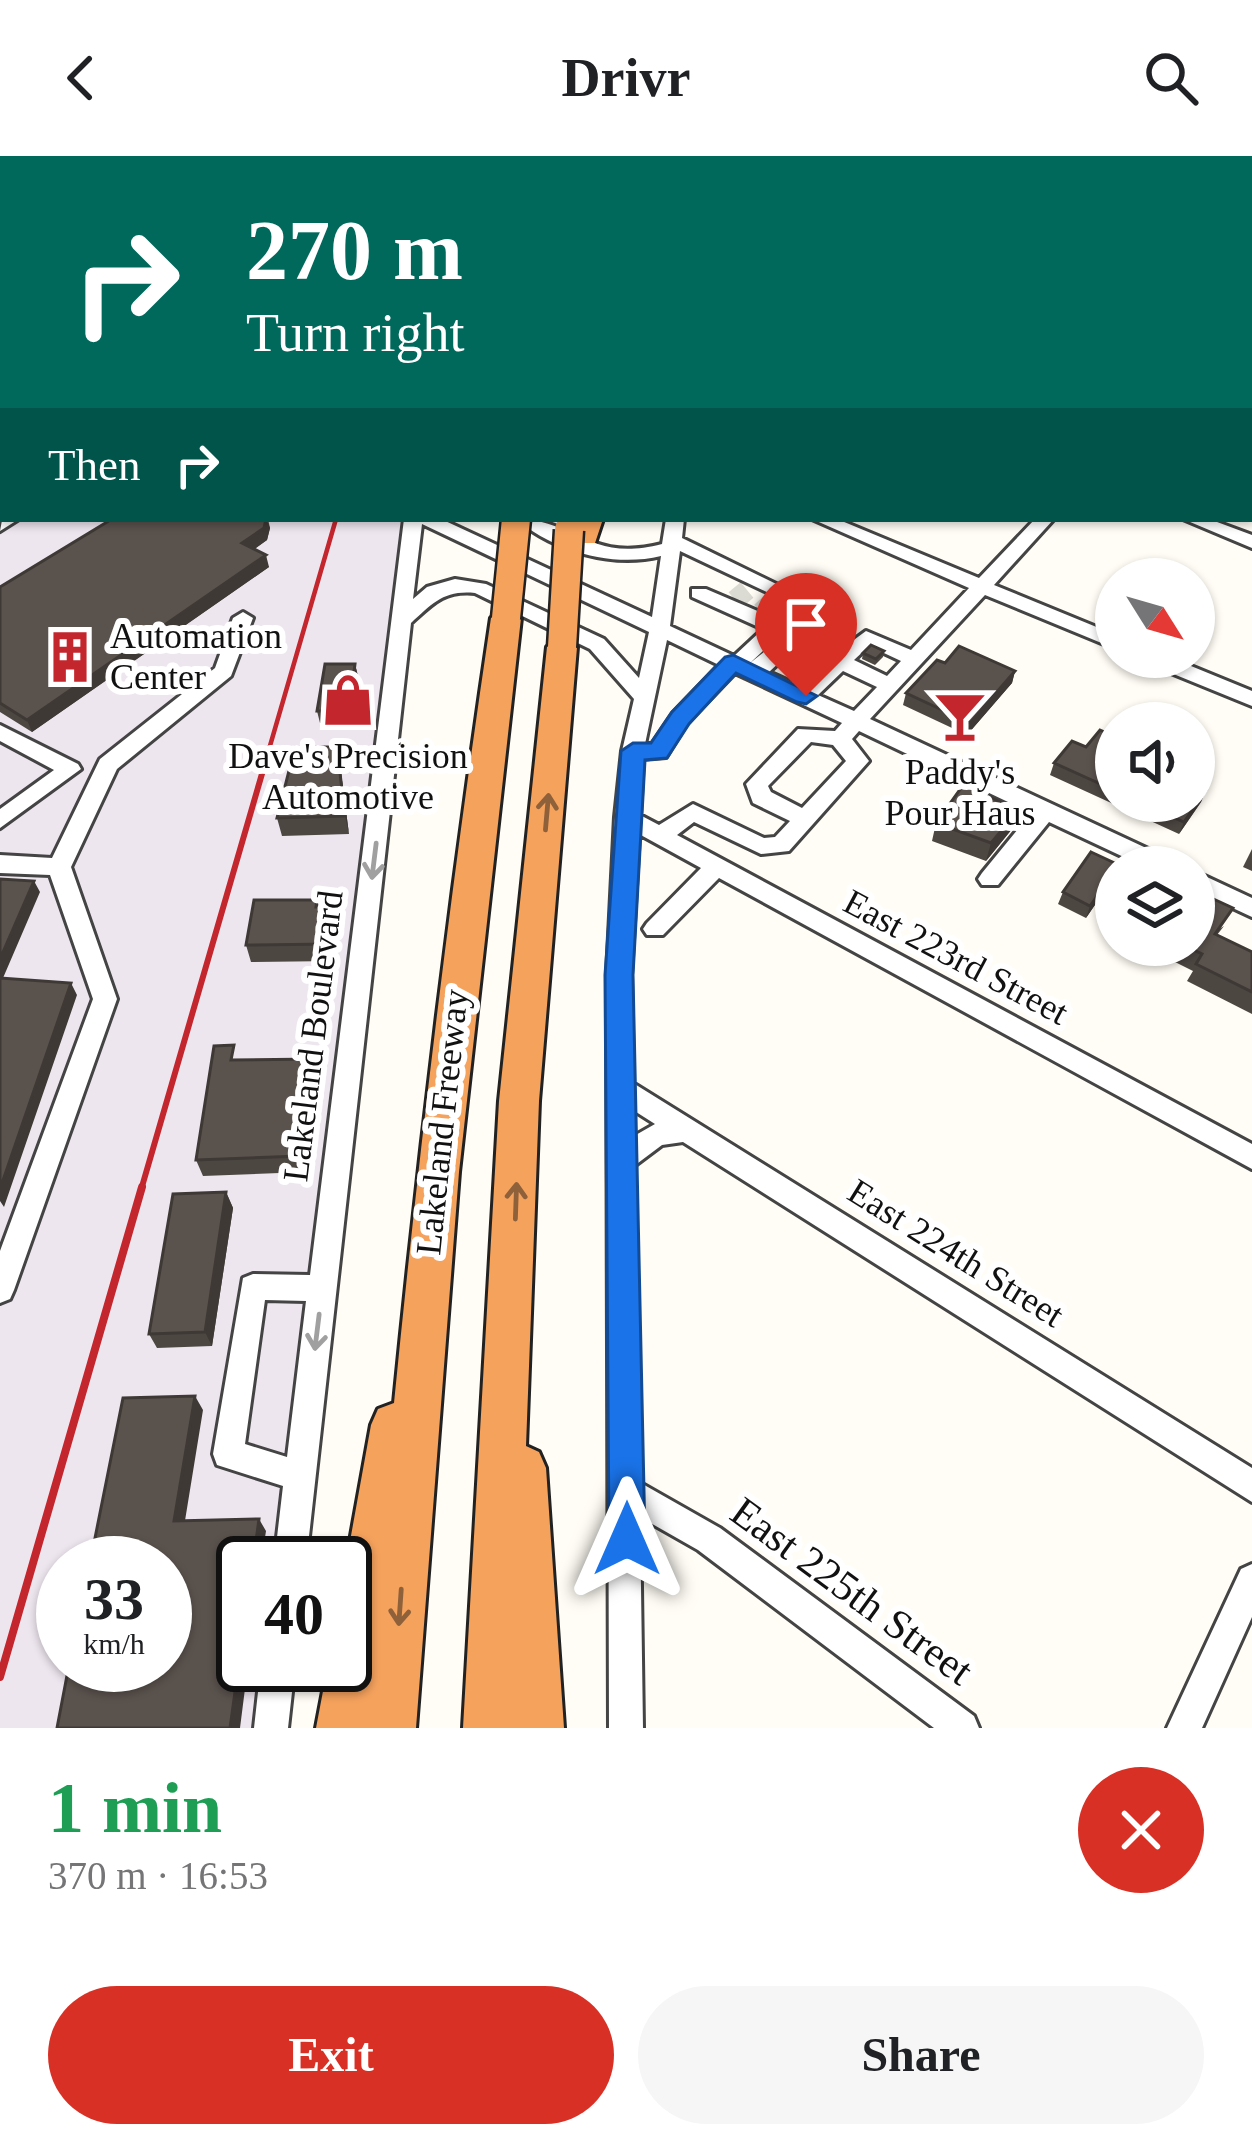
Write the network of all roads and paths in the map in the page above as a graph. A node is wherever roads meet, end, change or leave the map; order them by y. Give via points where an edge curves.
1 (413, 522) edge
2 (432, 522) edge
3 (520, 522) edge
4 (527, 522) edge
5 (828, 522) edge
6 (1042, 522) edge
7 (1200, 522) edge
8 (578, 526) edge
9 (673, 536) edge
10 (1252, 542) edge
11 (982, 587) junction
12 (757, 603) junction
13 (243, 618) dead end
14 (402, 620) junction
15 (660, 628) junction
16 (1095, 634) edge
17 (914, 659) junction
18 (839, 664) junction
19 (742, 667) junction
20 (1202, 678) edge
21 (890, 685) junction
22 (806, 696) junction
23 (644, 697) junction
24 (1252, 699) edge
25 (856, 720) junction
26 (0, 732) edge
27 (840, 739) junction
28 (633, 751) junction
29 (1046, 810) junction
30 (626, 817) junction
31 (805, 819) junction
32 (0, 820) edge
33 (659, 836) junction
34 (1122, 846) edge
35 (0, 863) edge
36 (58, 867) junction
37 (715, 868) junction
38 (990, 879) dead end
39 (1215, 890) edge
40 (1252, 908) edge
41 (655, 929) dead end
42 (618, 1087) junction
43 (687, 1130) junction
44 (1252, 1157) edge
45 (620, 1161) junction
46 (426, 1281) junction
47 (322, 1288) junction
48 (0, 1290) edge
49 (512, 1318) junction
50 (300, 1476) junction
51 (1252, 1486) edge
52 (627, 1492) junction
53 (293, 1536) edge
54 (1252, 1580) edge
55 (275, 1692) edge
56 (272, 1728) edge
57 (342, 1728) edge
58 (390, 1728) edge
59 (489, 1728) edge
60 (538, 1728) edge
61 (626, 1728) edge
62 (962, 1728) edge
63 (1184, 1728) edge

1 - 14 street, Lakeland Boulevard
2 - 15 street
3 - 46 highway, Lakeland Freeway, bridge via 471,856
4 - 9 street via 608,557 630,558
5 - 11 street
6 - 11 street
7 - 10 street
49 -> 8 highway, Lakeland Freeway, bridge via 519,1101
9 - 12 street
9 - 15 street
11 - 16 street
11 - 17 street
12 - 18 street
12 - 19 street
13 - 36 street via 224,671 108,764
14 - 23 street via 434,591 479,588 597,644
14 -> 47 street, Lakeland Boulevard
15 - 19 street
15 - 23 street
17 - 18 street via 866,637
17 - 21 street
18 - 21 street
18 - 22 street
19 - 22 street
19 - 28 street via 680,718 658,752
20 - 24 street
21 - 25 street
22 - 25 street
23 - 28 street
25 - 27 street
25 - 29 street
26 - 32 street via 70,770
27 - 31 street via 858,761
27 - 31 street via 806,734 758,784 761,796
28 - 30 street
29 - 34 street
29 - 38 street
30 - 33 street, East 223rd Street
30 - 42 street
31 - 33 street via 771,848 693,812
33 - 37 street, East 223rd Street
35 - 36 street
36 - 48 street via 105,999
37 - 41 street
37 - 44 street, East 223rd Street
39 - 40 street
42 - 43 street, East 224th Street
42 - 45 street
43 - 45 street via 656,1135
43 - 51 street, East 224th Street
45 - 52 street
46 - 57 highway
46 -> 58 highway, Lakeland Freeway
47 -> 50 street, Lakeland Boulevard
47 - 50 street via 253,1287 228,1454
49 - 59 highway, Lakeland Freeway
49 - 60 highway
50 - 53 street, Lakeland Boulevard
52 - 61 street
52 - 62 street, East 225th Street via 710,1539
54 - 63 street
55 - 56 street

